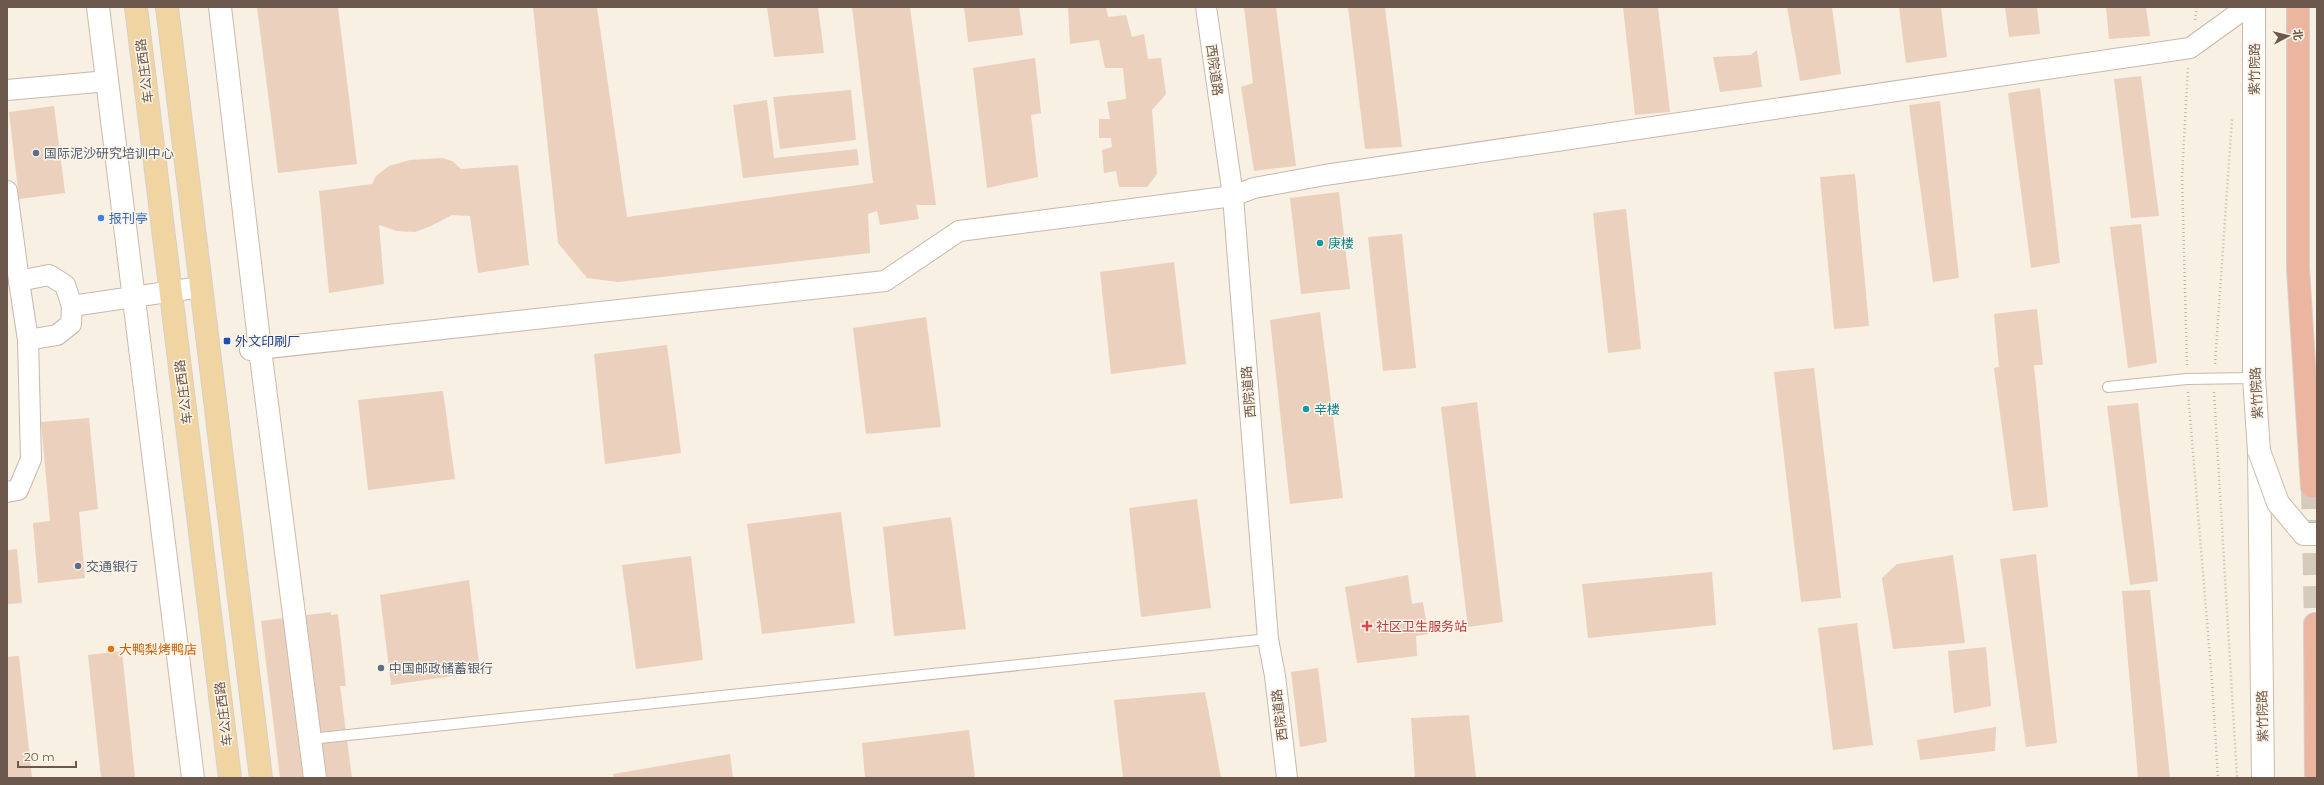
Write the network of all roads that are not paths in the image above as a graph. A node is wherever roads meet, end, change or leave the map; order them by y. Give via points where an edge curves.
1 (98, 7) edge
2 (136, 7) edge
3 (167, 7) edge
4 (220, 7) edge
5 (1206, 7) edge
6 (2247, 7) edge
7 (2254, 7) edge
8 (2298, 7) edge
9 (108, 81) junction
10 (7, 90) edge
11 (7, 191) edge
12 (1232, 196) junction
13 (19, 281) junction
14 (201, 287) junction
15 (171, 292) junction
16 (134, 297) junction
17 (72, 306) junction
18 (28, 340) junction
19 (255, 349) junction
20 (2254, 378) junction
21 (2108, 387) dead end
22 (2259, 451) junction
23 (2312, 487) tunnel mouth
24 (7, 492) edge
25 (2317, 534) edge
26 (2315, 624) dead end
27 (1268, 639) junction
28 (310, 739) junction
29 (193, 778) edge
30 (230, 778) edge
31 (261, 778) edge
32 (315, 778) edge
33 (1287, 778) edge
34 (2263, 778) edge
35 (2316, 778) edge

1 - 9 street
2 - 15 main road, 车公庄西路
3 - 14 main road
4 - 19 street
5 - 12 street, 西院道路
6 - 12 street via 2190,48 1325,175 1254,188
7 - 20 street, 紫竹院路
8 - 23 highway via 2298,269
9 - 10 street
9 - 16 street
11 - 13 street
12 - 19 street via 960,231 885,281
12 - 27 street, 西院道路
13 - 17 street via 49,275 65,285
13 - 18 street
14 - 15 street
14 - 31 main road
15 - 16 street
15 - 30 main road, 车公庄西路
16 - 17 street
16 - 29 street
17 - 18 street via 71,324 57,335
18 - 24 street via 31,459 18,490
19 - 28 street
20 - 21 lane via 2187,379
20 - 22 street, 紫竹院路
22 - 25 street, bridge via 2278,503 2304,534
22 - 34 street, 紫竹院路
26 - 35 highway
27 - 28 lane
27 - 33 street, 西院道路
28 - 32 street

